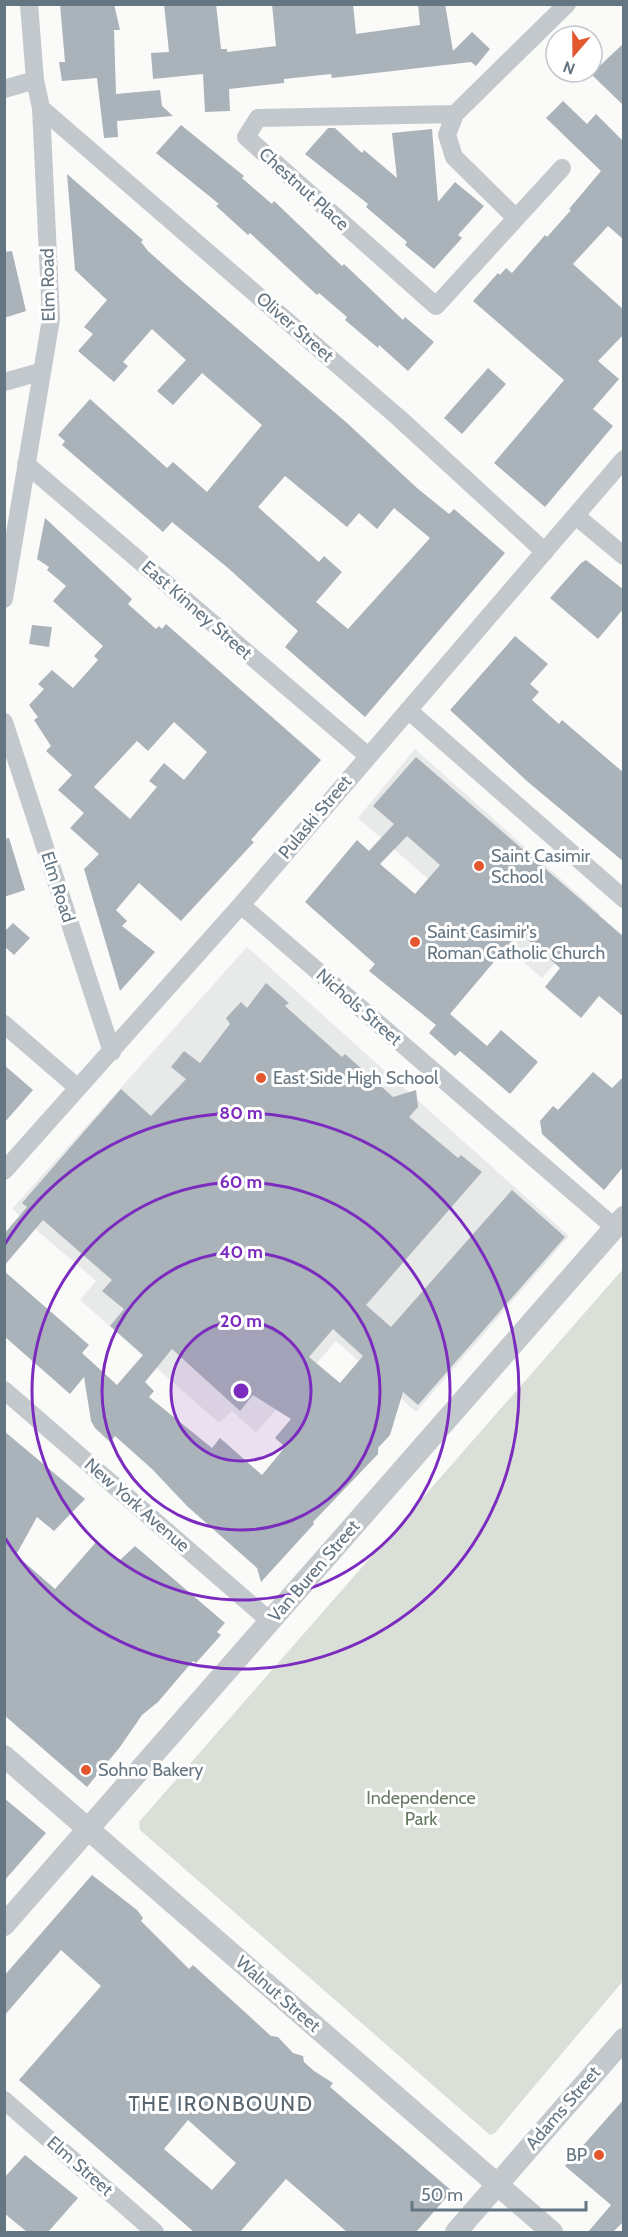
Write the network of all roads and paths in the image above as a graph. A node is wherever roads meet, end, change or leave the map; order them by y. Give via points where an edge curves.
1 (29, 4) edge
2 (567, 4) edge
3 (35, 80) junction
4 (4, 89) edge
5 (41, 108) junction
6 (455, 114) junction
7 (562, 168) dead end
8 (516, 218) junction
9 (40, 372) junction
10 (4, 382) edge
11 (624, 459) edge
12 (26, 464) junction
13 (576, 516) junction
14 (545, 552) junction
15 (624, 556) edge
16 (4, 599) edge
17 (408, 710) junction
18 (4, 722) edge
19 (367, 755) junction
20 (624, 899) edge
21 (241, 905) junction
22 (4, 1024) edge
23 (112, 1052) junction
24 (78, 1088) junction
25 (4, 1171) edge
26 (619, 1222) edge
27 (4, 1390) edge
28 (270, 1621) junction
29 (4, 1756) edge
30 (89, 1830) junction
31 (4, 1925) edge
32 (624, 2039) edge
33 (4, 2100) edge
34 (497, 2185) junction
35 (155, 2232) edge
36 (456, 2232) edge
37 (552, 2232) edge

1 - 3 street, Elm Road
2 - 6 street
3 - 4 street
3 - 5 street, Elm Road
5 - 9 street, Elm Road via 51,319
5 - 14 street, Oliver Street via 399,418
6 - 8 street via 447,135 454,157
6 - 8 street, Chestnut Place via 258,118 246,138 436,306
7 - 8 street, Chestnut Place
9 - 10 street
9 - 12 street, Elm Road
11 - 13 street, Pulaski Street
12 - 16 street, Elm Road
12 - 19 street, East Kinney Street
13 - 14 street, Pulaski Street
13 - 15 street
14 - 17 street, Pulaski Street
17 - 19 street, Pulaski Street
17 - 20 street
18 - 23 street, Elm Road
19 - 21 street, Pulaski Street
21 - 23 street, Pulaski Street
21 - 26 street, Nichols Street
22 - 24 street
23 - 24 street, Pulaski Street
24 - 25 street, Pulaski Street
26 - 28 street, Van Buren Street
27 - 28 street, New York Avenue
28 - 30 street, Van Buren Street
29 - 30 street, Walnut Street
30 - 31 street, Van Buren Street
30 - 34 street, Walnut Street
32 - 34 street, Adams Street
33 - 35 street, Elm Street
34 - 36 street, Adams Street
34 - 37 street, Walnut Street

